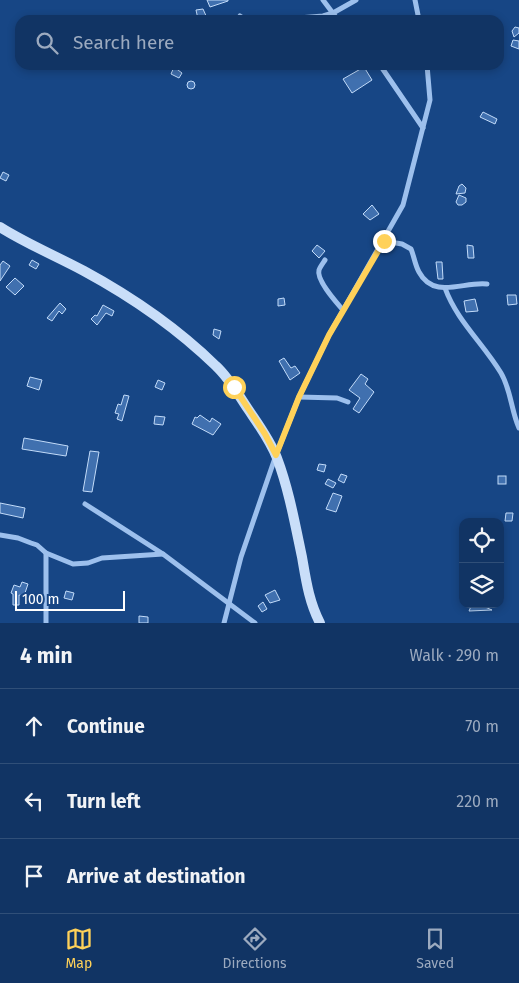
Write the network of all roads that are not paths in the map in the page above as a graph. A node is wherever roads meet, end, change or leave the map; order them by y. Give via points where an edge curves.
1 (322, 0) edge
2 (356, 0) edge
3 (415, 0) edge
4 (333, 13) junction
5 (325, 15) edge
6 (418, 15) edge
7 (383, 70) edge
8 (427, 70) edge
9 (423, 128) junction
10 (0, 227) edge
11 (384, 241) junction
12 (325, 260) dead end
13 (487, 284) dead end
14 (445, 288) junction
15 (344, 310) junction
16 (299, 397) junction
17 (348, 402) dead end
18 (519, 428) edge
19 (276, 455) junction
20 (85, 504) dead end
21 (0, 536) edge
22 (46, 553) junction
23 (163, 554) junction
24 (229, 605) junction
25 (46, 623) edge
26 (224, 623) edge
27 (255, 623) edge
28 (320, 623) edge

1 - 4 street
2 - 4 street
3 - 6 street
4 - 5 street
7 - 9 street
8 - 9 street via 430,100
9 - 11 street via 403,205
10 - 19 street via 115,289 190,342 217,366 234,387
11 - 14 street via 411,249 418,271 426,282
11 - 15 street
12 - 15 street via 319,270 320,277
13 - 14 street
14 - 18 street via 451,305 506,382
15 - 16 street
16 - 17 street via 338,398
16 - 19 street
19 - 24 street via 241,558
19 - 28 street via 286,482 309,597
20 - 23 street
21 - 22 street via 37,545
22 - 23 street via 73,564 102,558
22 - 25 street
23 - 24 street
24 - 26 street
24 - 27 street

